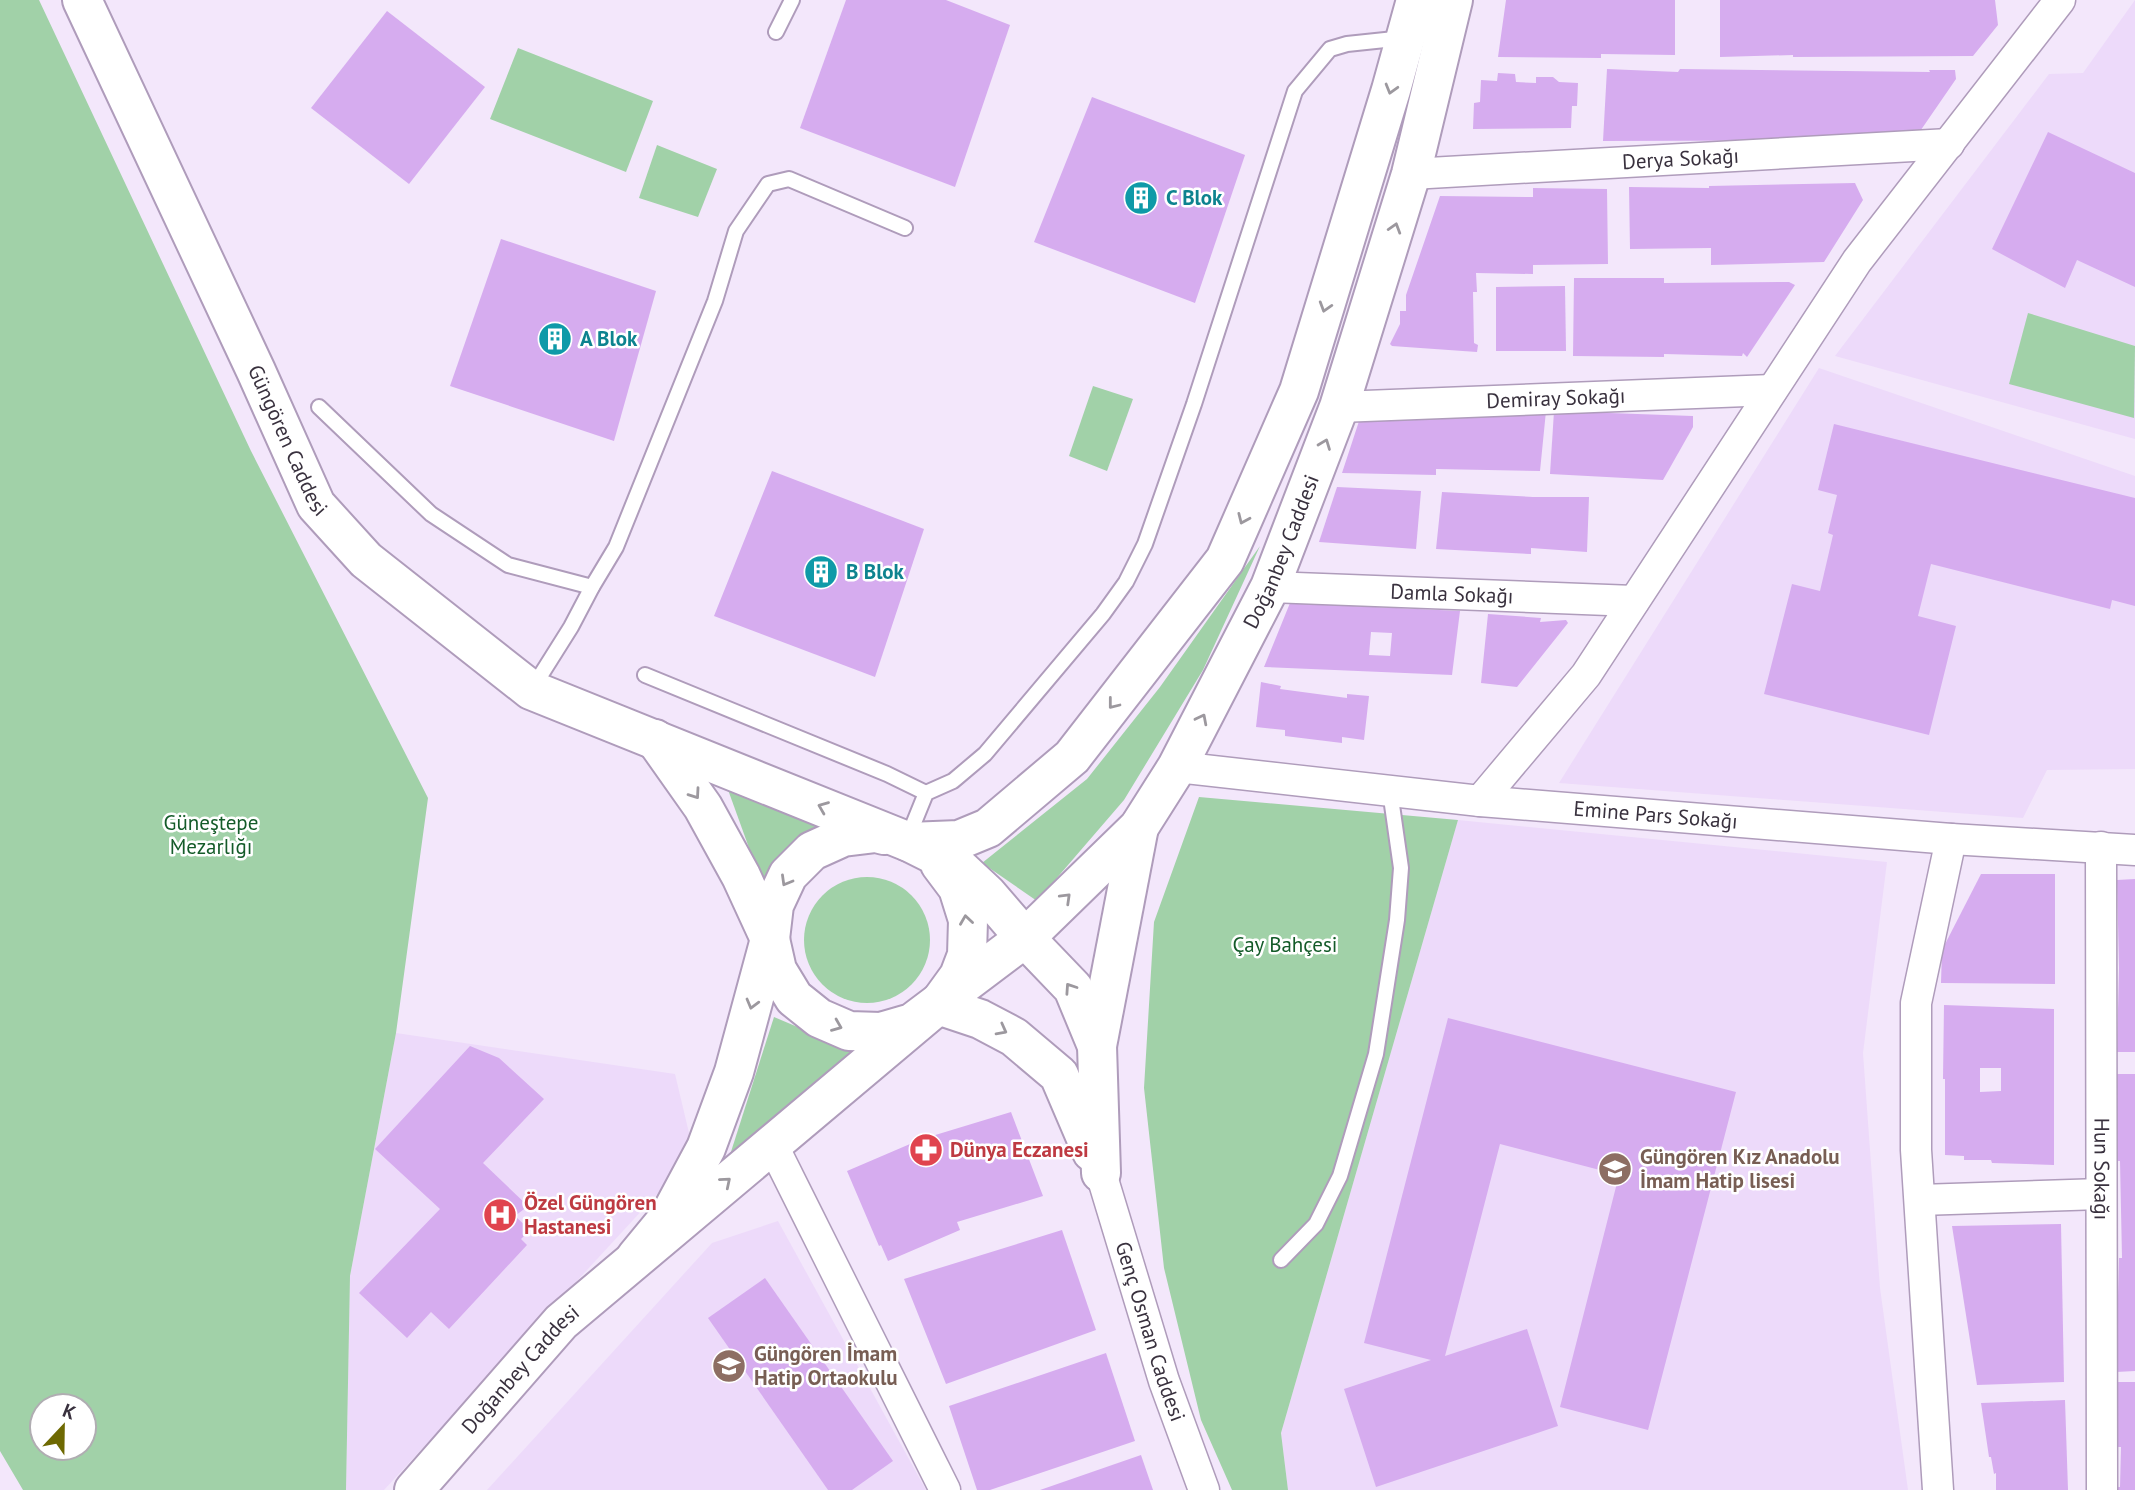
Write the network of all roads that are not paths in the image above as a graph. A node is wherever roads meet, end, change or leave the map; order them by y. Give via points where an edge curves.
1 (82, 0) edge
2 (792, 0) edge
3 (1416, 0) edge
4 (1453, 0) edge
5 (2060, 0) edge
6 (776, 32) dead end
7 (1405, 38) junction
8 (1949, 144) junction
9 (1411, 174) junction
10 (905, 228) dead end
11 (1772, 390) junction
12 (319, 407) dead end
13 (1339, 407) junction
14 (592, 587) junction
15 (1270, 587) junction
16 (1634, 601) junction
17 (645, 675) dead end
18 (531, 690) junction
19 (655, 739) junction
20 (1177, 767) junction
21 (1390, 791) junction
22 (926, 793) junction
23 (1480, 801) junction
24 (1139, 827) junction
25 (1951, 839) junction
26 (909, 842) junction
27 (2101, 847) junction
28 (2135, 850) edge
29 (1025, 938) junction
30 (770, 939) junction
31 (938, 1005) junction
32 (1097, 1046) junction
33 (772, 1144) junction
34 (1101, 1173) junction
35 (2101, 1194) junction
36 (1920, 1200) junction
37 (636, 1257) junction
38 (1281, 1260) dead end
39 (414, 1490) edge
40 (945, 1490) edge
41 (1204, 1490) edge
42 (1938, 1490) edge
43 (2102, 1490) edge

1 - 18 street, Güngören Caddesi via 316,505 366,561
2 - 6 lane
3 - 7 street
4 - 9 street, Doğanbey Caddesi
5 - 8 street
7 - 22 lane via 1330,49 1296,90 1189,417 1145,544 1126,582 985,754 953,781
7 -> 26 street via 1299,391 1225,560 1072,758 988,828 959,840
8 - 9 street, Derya Sokağı
8 - 11 street via 1857,261
13 -> 9 street, Doğanbey Caddesi
10 - 14 lane via 789,179 768,184 736,232 710,314 616,547
11 - 13 street, Demiray Sokağı
11 - 16 street
12 - 14 lane via 431,514 508,565
15 -> 13 street, Doğanbey Caddesi
14 - 18 lane
15 - 16 street, Damla Sokağı
20 -> 15 street, Doğanbey Caddesi
16 - 23 street via 1586,675
17 - 22 lane
18 - 19 street, Güngören Caddesi
26 -> 19 street, Güngören Caddesi
19 -> 30 street via 703,807
20 - 21 street, Emine Pars Sokağı
20 - 24 street, Doğanbey Caddesi
21 - 23 street, Emine Pars Sokağı
21 - 38 lane via 1401,868 1376,1054 1340,1176 1316,1224
22 - 26 lane
23 - 25 street, Emine Pars Sokağı
29 -> 24 street, Doğanbey Caddesi
24 - 32 street
25 - 27 street, Emine Pars Sokağı
25 - 36 street via 1916,1003
26 - 29 street via 957,866
26 -> 30 street via 876,834 843,837 812,851 788,875 774,905
31 -> 26 street via 959,976 967,955 968,920 958,888 938,861
27 - 28 street, Emine Pars Sokağı
27 - 35 street, Hun Sokağı
29 - 31 street, Doğanbey Caddesi
32 -> 29 street via 1073,988
30 -> 31 street via 777,970 794,998 819,1018 849,1031 881,1032 912,1023
30 -> 37 street via 734,1072 706,1148 669,1217
31 - 33 street
31 -> 34 street via 1014,1037 1059,1075
32 - 34 street
37 -> 33 street
33 - 40 street
34 - 41 street, Genç Osman Caddesi via 1164,1381
35 - 36 street
35 - 43 street, Hun Sokağı
36 - 42 street
37 - 39 street, Doğanbey Caddesi via 561,1322

